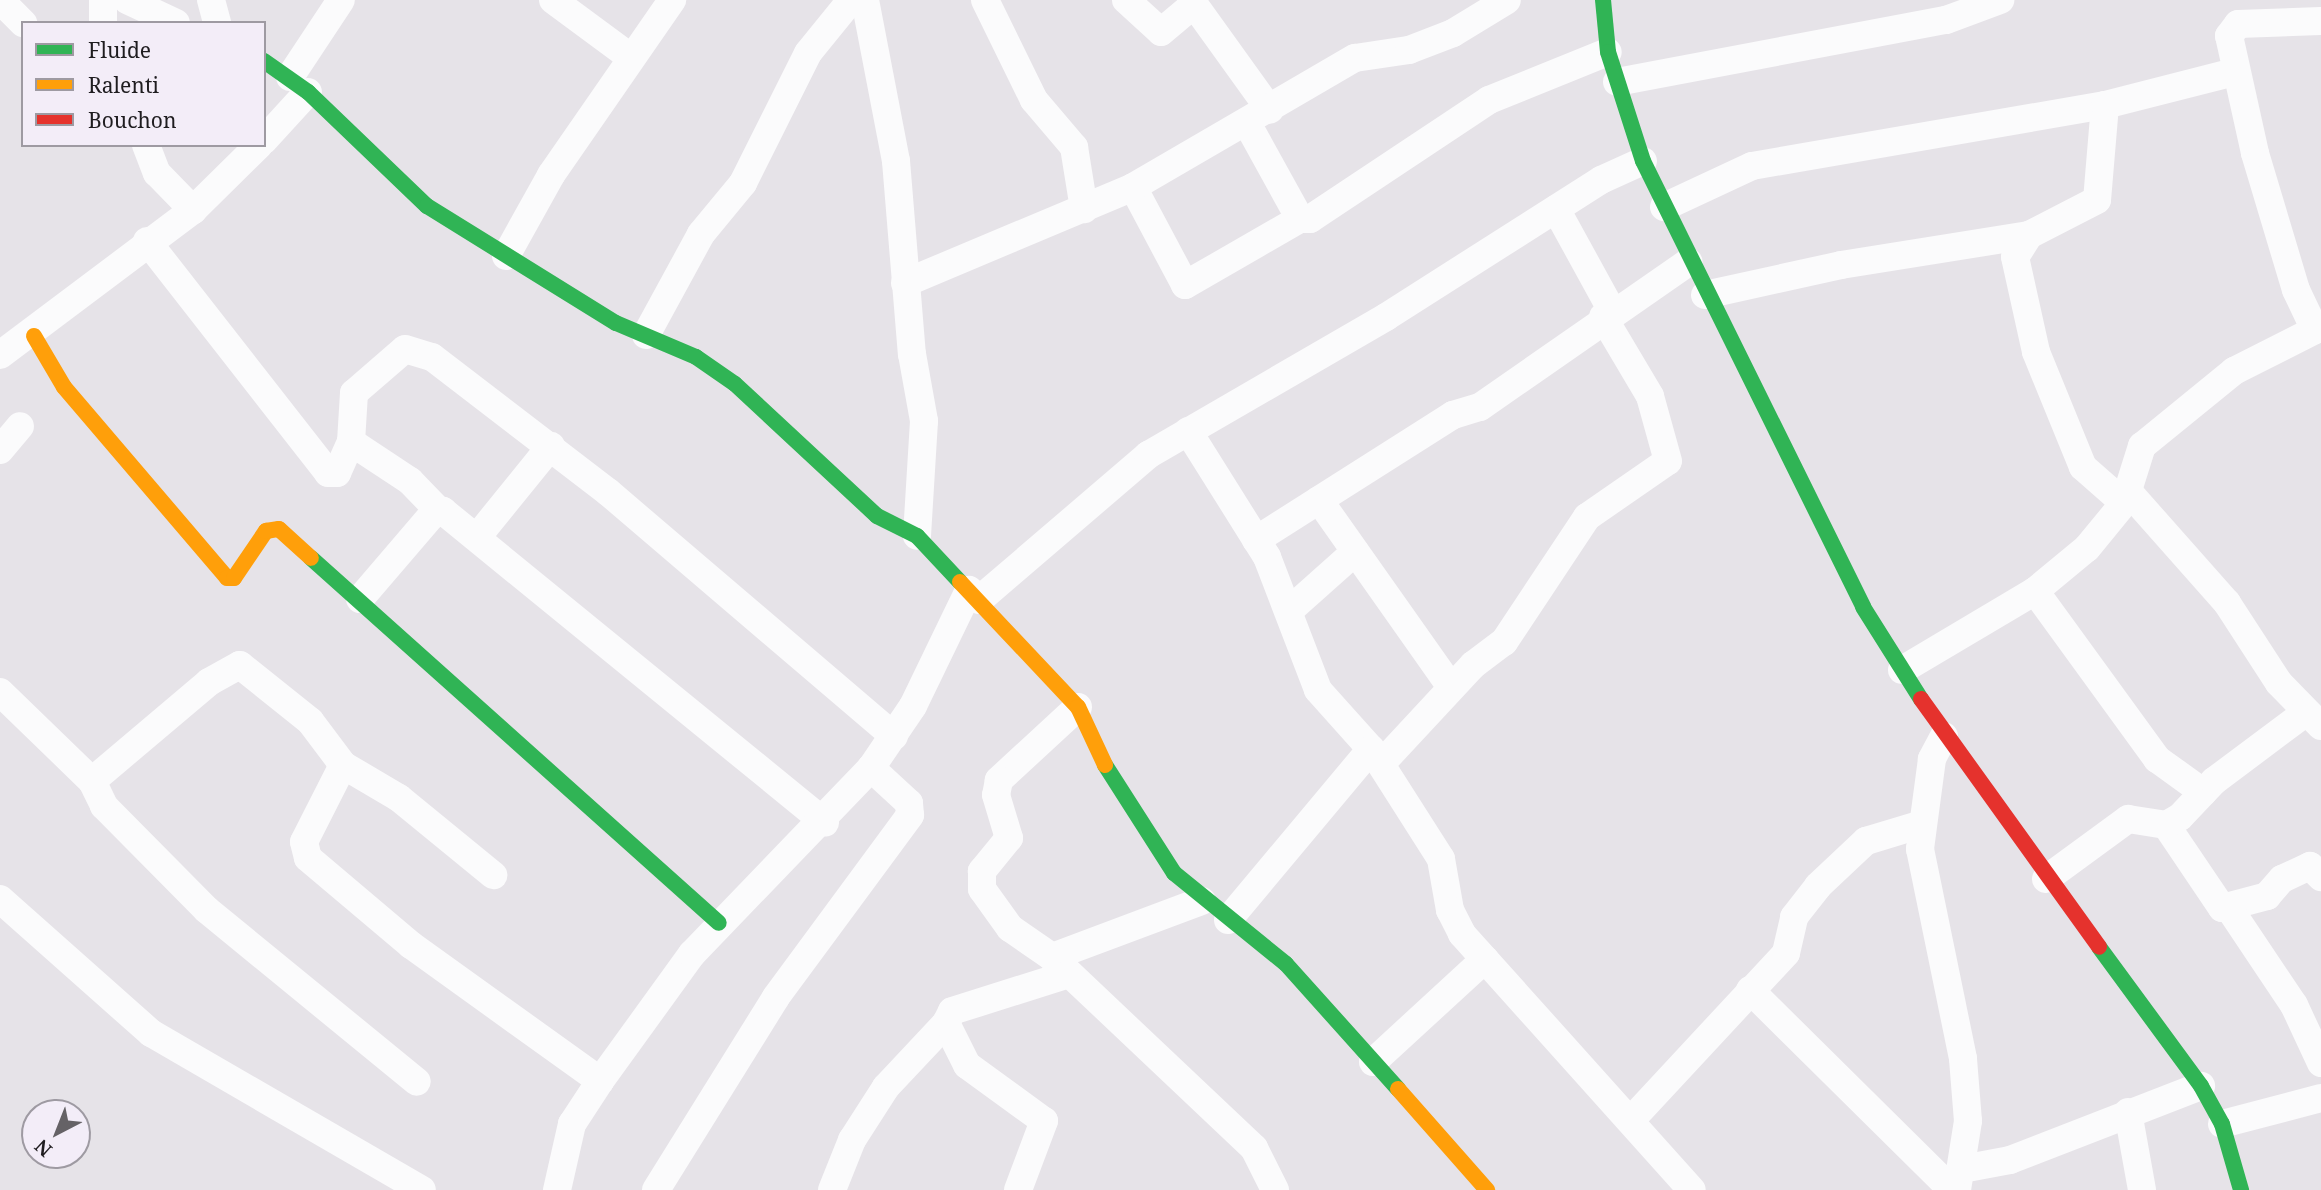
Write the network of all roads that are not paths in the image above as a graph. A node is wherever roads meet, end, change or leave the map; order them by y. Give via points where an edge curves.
1 (0, 0) edge
2 (103, 0) edge
3 (127, 0) edge
4 (211, 0) edge
5 (341, 0) edge
6 (553, 0) edge
7 (672, 0) edge
8 (850, 0) edge
9 (865, 0) edge
10 (985, 0) edge
11 (1126, 0) edge
12 (1507, 0) edge
13 (1603, 0) edge
14 (2000, 0) edge
15 (1191, 3) edge
16 (21, 21) edge
17 (103, 21) edge
18 (172, 21) edge
19 (216, 21) edge
20 (2321, 21) edge
21 (1608, 52) junction
22 (629, 57) junction
23 (266, 62) edge
24 (2234, 72) junction
25 (1617, 82) junction
26 (299, 85) junction
27 (2105, 105) junction
28 (1258, 116) junction
29 (266, 137) edge
30 (147, 147) edge
31 (257, 147) edge
32 (1643, 161) junction
33 (1133, 187) junction
34 (1664, 207) junction
35 (1084, 209) junction
36 (1556, 209) junction
37 (193, 210) junction
38 (1300, 219) junction
39 (2029, 235) junction
40 (147, 241) junction
41 (506, 256) junction
42 (1689, 262) junction
43 (905, 283) junction
44 (1705, 295) junction
45 (1607, 314) junction
46 (2318, 329) edge
47 (646, 335) junction
48 (34, 336) junction
49 (0, 355) edge
50 (20, 426) dead end
51 (1188, 431) junction
52 (351, 442) junction
53 (551, 446) junction
54 (0, 450) edge
55 (2126, 496) junction
56 (1319, 500) junction
57 (438, 510) junction
58 (478, 536) junction
59 (917, 536) junction
60 (1256, 540) junction
61 (1355, 552) junction
62 (2035, 591) junction
63 (974, 595) junction
64 (360, 599) junction
65 (1291, 610) junction
66 (1902, 670) junction
67 (1451, 687) junction
68 (0, 692) edge
69 (1078, 706) junction
70 (2313, 720) edge
71 (894, 736) junction
72 (1944, 736) junction
73 (1376, 756) junction
74 (343, 765) junction
75 (871, 768) junction
76 (92, 780) junction
77 (2203, 792) junction
78 (825, 823) junction
79 (1922, 824) junction
80 (2166, 825) junction
81 (493, 875) dead end
82 (2321, 877) edge
83 (2046, 879) junction
84 (0, 899) edge
85 (1202, 901) junction
86 (2231, 911) junction
87 (1228, 920) junction
88 (719, 923) junction
89 (1485, 959) junction
90 (1060, 966) junction
91 (1750, 990) junction
92 (947, 1023) junction
93 (1373, 1062) junction
94 (2321, 1063) edge
95 (600, 1081) junction
96 (417, 1082) dead end
97 (2201, 1086) junction
98 (2321, 1098) edge
99 (2128, 1112) junction
100 (1632, 1119) junction
101 (2222, 1124) junction
102 (1957, 1183) edge
103 (422, 1190) edge
104 (557, 1190) edge
105 (656, 1190) edge
106 (832, 1190) edge
107 (1018, 1190) edge
108 (1275, 1190) edge
109 (1487, 1190) edge
110 (1692, 1190) edge
111 (2142, 1190) edge
112 (2241, 1190) edge

1 - 16 street
2 - 17 street
3 - 18 street
4 - 19 street
5 - 26 street
6 - 22 street
7 - 22 street
8 - 47 street via 808,53 743,183 701,234
9 - 43 street via 896,161
10 - 35 street via 1034,100 1074,147
11 - 15 street via 1161,32
12 - 28 street via 1453,33 1409,50 1355,58
13 - 21 street
14 - 25 street via 1946,20
15 - 28 street
20 - 24 street via 2238,24 2229,36
21 - 25 street
21 - 38 street via 1489,100 1317,218
22 - 41 street
23 - 26 street
24 - 27 street
24 - 46 street via 2296,290
25 - 32 street
26 - 29 street
26 - 41 street via 427,206
27 - 34 street via 1752,166
27 - 39 street via 2097,200
28 - 33 street
28 - 38 street
30 - 37 street via 157,173
31 - 37 street
32 - 34 street
32 - 36 street
33 - 35 street
33 - 38 street via 1185,285
34 - 42 street
35 - 43 street
36 - 45 street
36 - 51 street
37 - 40 street
39 - 44 street via 1841,265
39 - 55 street via 2015,257 2036,352 2083,467
40 - 48 street
40 - 52 street via 328,473 337,473
41 - 47 street
42 - 44 street
42 - 45 street
43 - 59 street via 924,421
44 - 66 street
45 - 56 street via 1480,407 1453,415
45 - 67 street via 1650,396 1668,461 1587,517 1504,642
46 - 55 street via 2234,371 2142,446
47 - 59 street via 665,339 735,384 877,516
48 - 49 street
48 - 64 street via 64,387 227,578 234,578 272,527
50 - 54 street
51 - 60 street
51 - 63 street via 1148,455
52 - 53 street via 354,393 405,349 432,356
52 - 57 street via 410,481
53 - 58 street
53 - 71 street
55 - 62 street via 2087,548
55 - 70 street via 2227,603
56 - 60 street
56 - 61 street
57 - 58 street
57 - 64 street
58 - 78 street
59 - 63 street
60 - 65 street
61 - 65 street
61 - 67 street
62 - 66 street
62 - 77 street via 2157,759
63 - 69 street
63 - 71 street
64 - 88 street
65 - 73 street via 1318,690
66 - 72 street
67 - 73 street
68 - 76 street
69 - 85 street via 1158,851
69 - 90 street via 999,780 996,795 1009,838 982,871 990,906
70 - 77 street
71 - 75 street
72 - 79 street via 1932,759
72 - 83 street
73 - 87 street
73 - 89 street via 1441,859 1450,910 1462,934
74 - 76 street via 310,721 233,664
74 - 81 street via 399,798
74 - 95 street via 304,842 307,858 411,946
75 - 78 street
75 - 105 street via 909,803 910,815 776,997
76 - 96 street via 104,806 207,910
77 - 80 street
78 - 88 street
79 - 91 street via 1888,830 1843,860 1794,918 1786,953
79 - 102 street via 1925,885 1963,1059 1968,1121
80 - 83 street via 2128,819
80 - 86 street via 2217,902
82 - 86 street via 2310,866
83 - 97 street
84 - 103 street via 151,1033
85 - 87 street
85 - 90 street
86 - 94 street via 2294,1005
87 - 93 street via 1286,964
88 - 95 street
89 - 93 street
89 - 100 street
90 - 92 street via 953,1012
90 - 108 street via 1254,1148
91 - 100 street
91 - 102 street
92 - 106 street via 886,1087 852,1140
92 - 107 street via 967,1065 1045,1121
93 - 109 street
95 - 104 street via 572,1124
97 - 99 street
97 - 101 street
98 - 101 street
99 - 102 street
99 - 111 street
100 - 110 street
101 - 112 street

